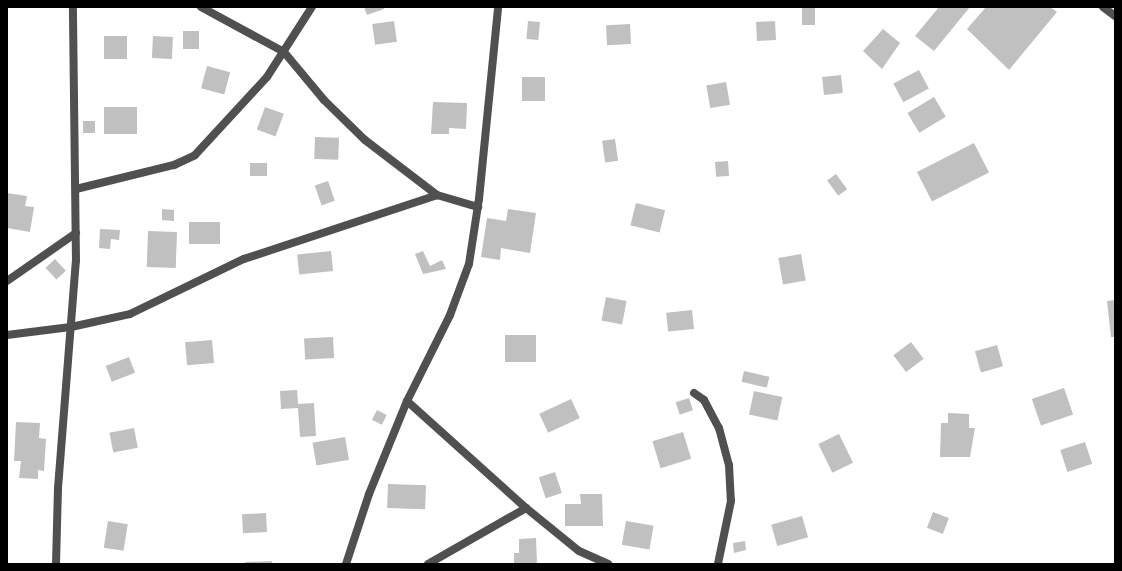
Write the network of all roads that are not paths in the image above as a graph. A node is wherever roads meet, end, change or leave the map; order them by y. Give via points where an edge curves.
1 (73, 7) edge
2 (201, 7) edge
3 (312, 7) edge
4 (498, 7) edge
5 (1103, 7) edge
6 (1115, 16) edge
7 (284, 52) junction
8 (76, 189) junction
9 (437, 195) junction
10 (478, 207) junction
11 (76, 233) junction
12 (7, 281) edge
13 (71, 327) junction
14 (7, 335) edge
15 (694, 393) dead end
16 (407, 401) junction
17 (526, 508) junction
18 (56, 564) edge
19 (346, 564) edge
20 (428, 564) edge
21 (608, 564) edge
22 (718, 564) edge

1 - 8 street
2 - 7 street
3 - 7 street
4 - 10 street
5 - 6 street
7 - 8 street via 267,77 195,156 174,165
7 - 9 street via 324,100 366,140
8 - 11 street
9 - 10 street
9 - 13 street via 244,259 130,314
10 - 16 street via 469,264 450,315
11 - 12 street
11 - 13 street
13 - 14 street
13 - 18 street via 58,488
15 - 22 street via 704,400 720,428 729,465 730,501
16 - 17 street
16 - 19 street via 369,494
17 - 20 street
17 - 21 street via 579,551

